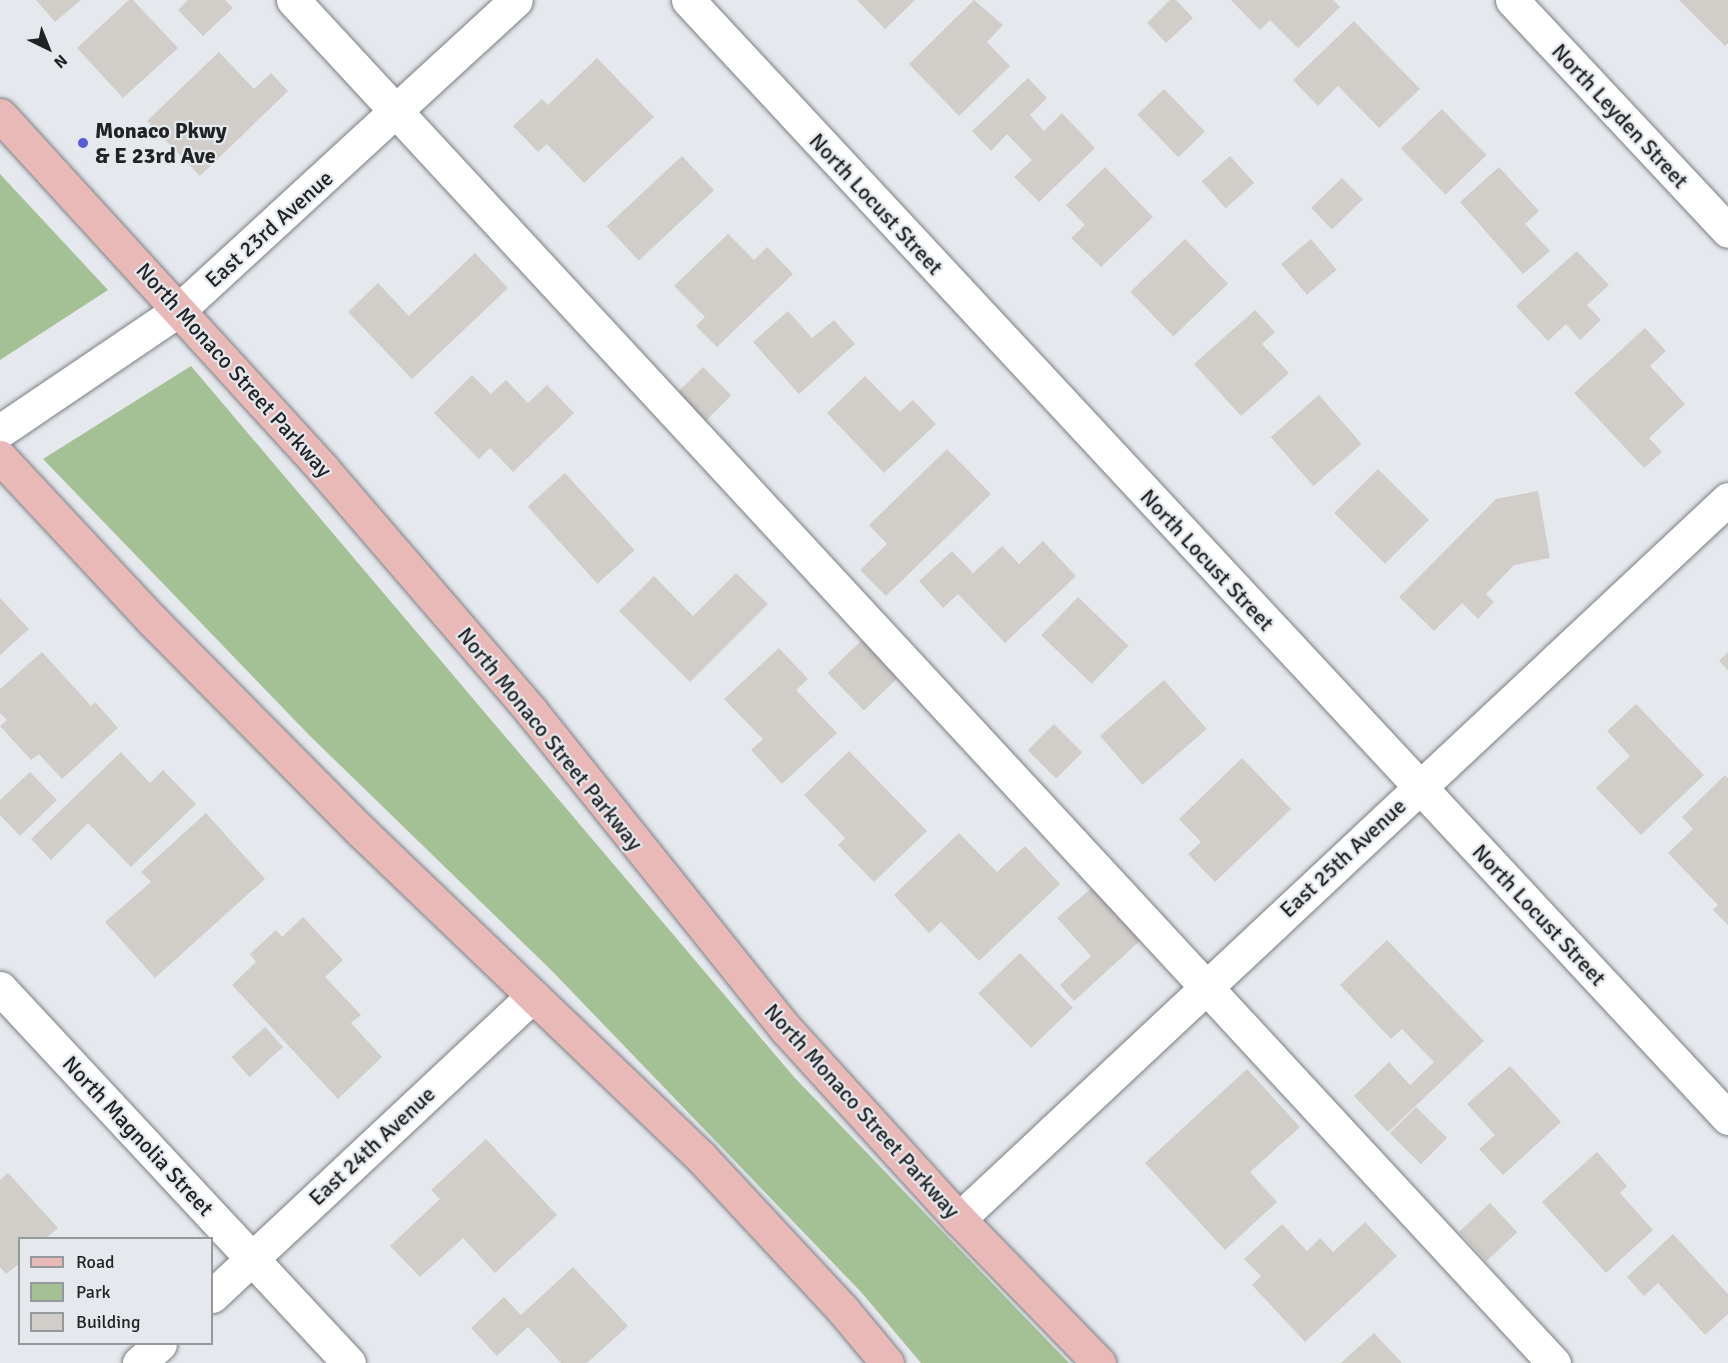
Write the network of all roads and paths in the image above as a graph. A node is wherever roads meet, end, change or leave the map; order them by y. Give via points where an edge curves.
1 (293, 0) edge
2 (516, 0) edge
3 (688, 0) edge
4 (1512, 0) edge
5 (398, 112) junction
6 (0, 115) edge
7 (1728, 231) edge
8 (180, 309) junction
9 (0, 430) edge
10 (0, 457) edge
11 (1728, 499) edge
12 (1419, 786) junction
13 (0, 988) edge
14 (1205, 988) junction
15 (533, 996) junction
16 (1728, 1118) edge
17 (959, 1219) junction
18 (252, 1258) junction
19 (213, 1295) edge
20 (159, 1345) edge
21 (139, 1363) edge
22 (349, 1363) edge
23 (887, 1363) edge
24 (1099, 1363) edge
25 (1554, 1363) edge

1 - 5 street
2 - 5 street, East 23rd Avenue
3 - 12 street, North Locust Street
4 - 7 street, North Leyden Street
5 - 8 street, East 23rd Avenue
5 - 14 street
6 - 8 main road, North Monaco Street Parkway
8 - 9 street, East 23rd Avenue
8 - 17 main road, North Monaco Street Parkway via 531,711 786,1029
10 - 15 main road via 249,719
11 - 12 street, East 25th Avenue
12 - 14 street, East 25th Avenue
12 - 16 street, North Locust Street
13 - 18 street, North Magnolia Street
14 - 17 street, East 25th Avenue
14 - 25 street
15 - 18 street, East 24th Avenue
15 - 23 main road via 700,1157 843,1310
17 - 24 main road, North Monaco Street Parkway
18 - 19 street, East 24th Avenue
18 - 22 street, North Magnolia Street
20 - 21 street

